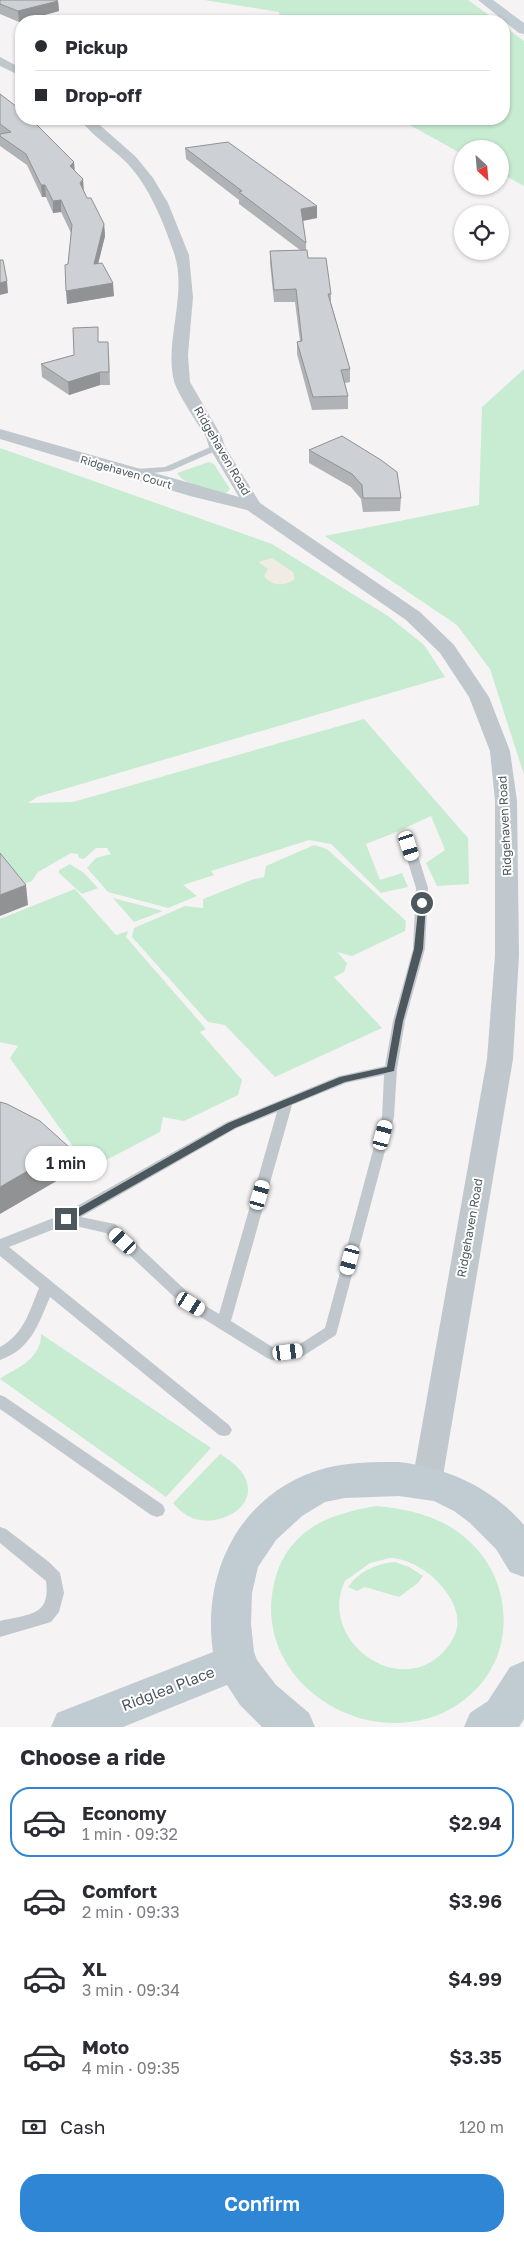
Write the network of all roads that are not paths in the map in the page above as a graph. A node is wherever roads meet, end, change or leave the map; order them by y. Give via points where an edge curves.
1 (485, 0) edge
2 (504, 15) edge
3 (510, 19) edge
4 (524, 30) edge
5 (0, 61) edge
6 (15, 69) edge
7 (93, 125) edge
8 (0, 434) edge
9 (217, 447) junction
10 (121, 470) junction
11 (253, 506) junction
12 (409, 846) dead end
13 (391, 1069) junction
14 (286, 1103) junction
15 (66, 1219) junction
16 (0, 1246) edge
17 (48, 1287) junction
18 (223, 1324) junction
19 (0, 1354) edge
20 (0, 1401) edge
21 (224, 1430) dead end
22 (426, 1482) junction
23 (157, 1510) dead end
24 (0, 1534) edge
25 (524, 1556) edge
26 (0, 1629) edge
27 (236, 1662) junction
28 (524, 1681) edge
29 (72, 1727) edge
30 (294, 1727) edge
31 (485, 1727) edge

1 - 2 street
3 - 4 street
5 - 6 street
7 - 9 street, Ridgehaven Road via 131,160 148,181 161,203 182,255 186,297 180,355 182,382
8 - 10 street, Ridgehaven Court
9 - 10 lane via 167,469
9 - 11 street, Ridgehaven Road
10 - 11 street, Ridgehaven Court
11 - 22 street, Ridgehaven Road via 413,616 447,649 479,697 500,751 506,802 507,955 500,1058
12 - 13 lane via 422,888 419,949 399,1021
13 - 14 lane via 343,1079
13 - 18 lane via 388,1118 331,1331 304,1350 272,1354
14 - 15 lane via 232,1126
14 - 18 lane
15 - 16 lane
15 - 18 lane via 110,1228 191,1304
16 - 17 lane
17 - 19 lane via 18,1344
17 - 21 lane
20 - 23 lane
22 - 25 street via 461,1495 483,1509
22 - 27 street via 394,1477 338,1482 307,1492 280,1512 256,1536 242,1557 232,1593 230,1630
24 - 26 lane via 54,1578 56,1593 53,1607 46,1617
27 - 29 street, Ridglea Place
27 - 30 street via 259,1698
28 - 31 street via 503,1715

